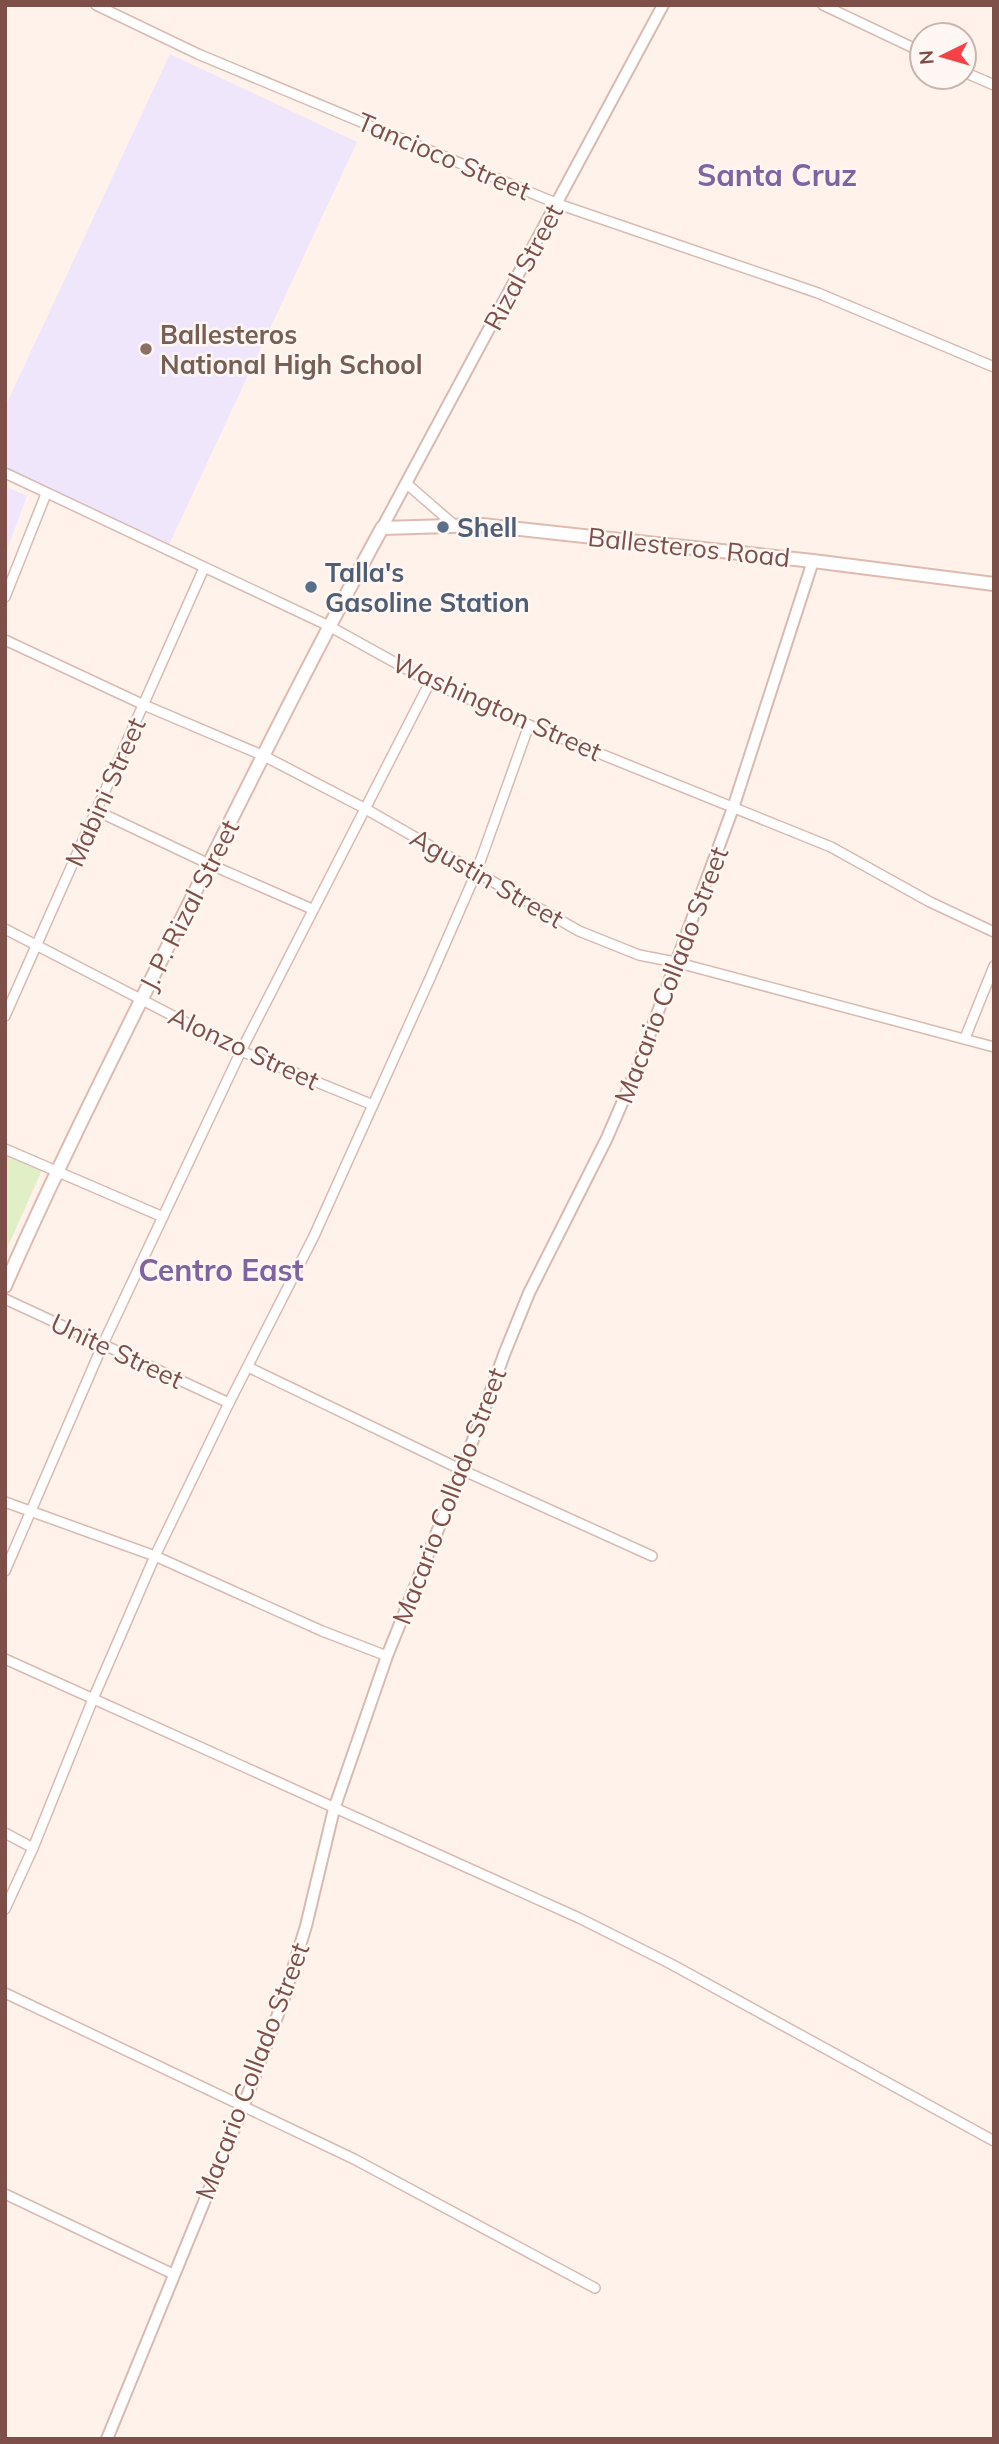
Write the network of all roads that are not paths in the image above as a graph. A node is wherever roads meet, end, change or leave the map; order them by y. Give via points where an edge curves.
1 (96, 5) edge
2 (663, 5) edge
3 (823, 5) edge
4 (908, 45) edge
5 (558, 204) junction
6 (994, 367) edge
7 (5, 473) edge
8 (407, 484) junction
9 (46, 494) junction
10 (453, 524) junction
11 (382, 528) junction
12 (813, 561) junction
13 (204, 568) junction
14 (994, 584) edge
15 (5, 597) edge
16 (329, 626) junction
17 (5, 640) edge
18 (430, 682) junction
19 (144, 705) junction
20 (529, 726) junction
21 (264, 756) junction
22 (365, 808) junction
23 (733, 808) junction
24 (97, 811) junction
25 (209, 864) junction
26 (476, 873) junction
27 (312, 909) junction
28 (5, 929) edge
29 (994, 932) edge
30 (37, 947) junction
31 (675, 962) junction
32 (994, 966) edge
33 (141, 1000) junction
34 (5, 1016) edge
35 (965, 1038) junction
36 (994, 1047) edge
37 (241, 1051) junction
38 (373, 1105) junction
39 (5, 1149) edge
40 (57, 1171) junction
41 (163, 1217) junction
42 (5, 1286) edge
43 (5, 1299) edge
44 (103, 1344) junction
45 (248, 1367) junction
46 (229, 1403) junction
47 (462, 1470) junction
48 (5, 1502) edge
49 (32, 1511) junction
50 (155, 1556) junction
51 (652, 1556) dead end
52 (5, 1571) edge
53 (387, 1656) junction
54 (5, 1659) edge
55 (93, 1699) junction
56 (334, 1809) junction
57 (5, 1833) edge
58 (33, 1848) junction
59 (5, 1909) edge
60 (5, 1993) edge
61 (243, 2107) junction
62 (994, 2141) edge
63 (5, 2194) edge
64 (173, 2274) junction
65 (595, 2288) dead end
66 (107, 2439) edge

1 - 5 street, Tancioco Street via 198,54
2 - 5 street, Rizal Street
3 - 4 street
5 - 6 street, Tancioco Street via 818,293
5 - 8 street, Rizal Street
7 - 9 street, Washington Street
8 - 10 street
8 - 11 street, Rizal Street
9 - 13 street, Washington Street
9 - 15 street
10 - 11 main road, Ballesteros Road
10 - 12 main road, Ballesteros Road
11 - 16 main road, J. P. Rizal Street
12 - 14 main road, Ballesteros Road
12 - 23 street, Macario Collado Street
13 - 16 street, Washington Street
13 - 19 street, Mabini Street
16 - 18 street, Washington Street
16 - 21 main road, J. P. Rizal Street
17 - 19 street, Agustin Street
18 - 20 street, Washington Street
18 - 22 street
19 - 21 street, Agustin Street
19 - 24 street, Mabini Street
20 - 23 street, Washington Street
20 - 26 street
21 - 22 street, Agustin Street
21 - 25 main road, J. P. Rizal Street
22 - 26 street, Agustin Street
22 - 27 street
23 - 29 street, Washington Street via 831,847
23 - 31 street, Macario Collado Street
24 - 25 street
24 - 30 street, Mabini Street
25 - 27 street
25 - 33 main road, J. P. Rizal Street
26 - 31 street, Agustin Street via 579,931 639,955
26 - 38 street
27 - 37 street
28 - 30 street, Alonzo Street
30 - 33 street, Alonzo Street
30 - 34 street, Mabini Street
31 - 35 street, Agustin Street
31 - 47 street, Macario Collado Street via 626,1098 529,1293
32 - 35 street
33 - 37 street, Alonzo Street
33 - 40 main road, J. P. Rizal Street
35 - 36 street, Agustin Street
37 - 38 street, Alonzo Street
37 - 41 street
38 - 45 street via 314,1237
39 - 40 street
40 - 41 street
40 - 42 main road, J. P. Rizal Street
41 - 44 street
43 - 44 street, Unite Street
44 - 46 street, Unite Street
44 - 49 street
45 - 46 street
45 - 47 street
46 - 50 street
47 - 51 street
47 - 53 street, Macario Collado Street
48 - 49 street
49 - 50 street
49 - 52 street
50 - 53 street
50 - 55 street
53 - 56 street, Macario Collado Street
54 - 55 street
55 - 56 street
55 - 58 street
56 - 61 street, Macario Collado Street via 284,2001
56 - 62 street via 671,1964
57 - 58 street
58 - 59 street
60 - 61 street
61 - 64 street, Macario Collado Street
61 - 65 street via 354,2159
63 - 64 street
64 - 66 street, Macario Collado Street

